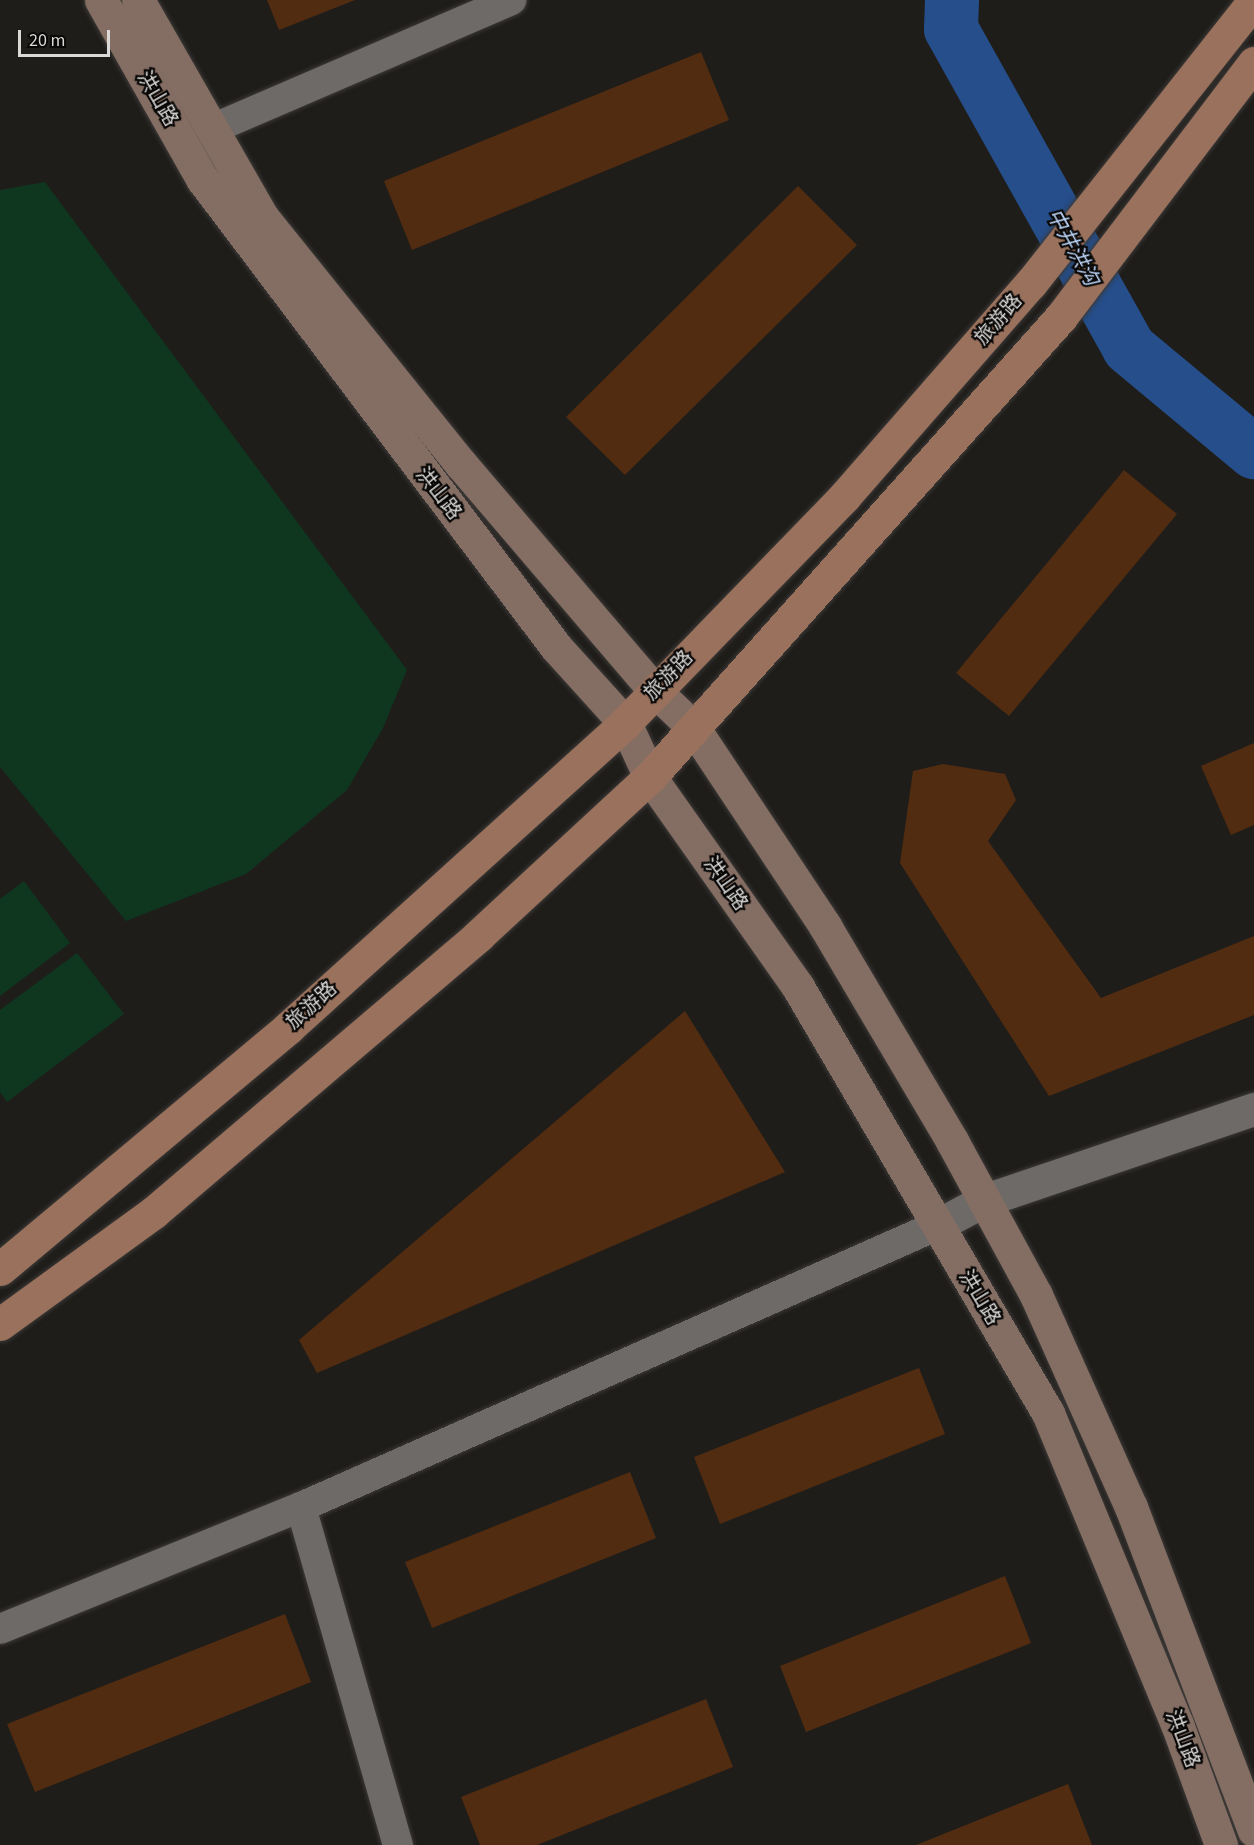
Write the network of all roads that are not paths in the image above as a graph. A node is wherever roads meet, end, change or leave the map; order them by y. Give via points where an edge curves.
1 (101, 0) edge
2 (138, 0) edge
3 (511, 0) edge
4 (1254, 1) edge
5 (1254, 63) edge
6 (212, 129) junction
7 (654, 690) junction
8 (625, 723) junction
9 (693, 728) junction
10 (650, 777) junction
11 (1254, 1109) edge
12 (984, 1200) junction
13 (936, 1226) junction
14 (0, 1269) edge
15 (0, 1324) edge
16 (301, 1507) junction
17 (0, 1629) edge
18 (1254, 1830) edge
19 (398, 1845) edge
20 (1221, 1845) edge

1 - 8 main road, 洪山路 via 203,180 556,647
2 - 6 main road, 洪山路
3 - 6 street
4 - 7 main road, 旅游路 via 1031,283 844,497
5 - 9 main road via 1061,318
6 - 7 main road, 洪山路 via 263,218 461,464
7 - 8 main road, 旅游路
7 - 9 main road, 洪山路
8 - 10 main road, 洪山路
8 - 14 main road, 旅游路 via 289,1027
9 - 10 main road
9 - 12 main road, 洪山路 via 825,926
10 - 13 main road, 洪山路 via 798,987
10 - 15 main road via 478,936 154,1212
11 - 12 street
12 - 13 street
12 - 18 main road, 洪山路 via 1036,1295 1131,1508
13 - 16 street
13 - 20 main road, 洪山路 via 1048,1413 1177,1724
16 - 17 street
16 - 19 street

